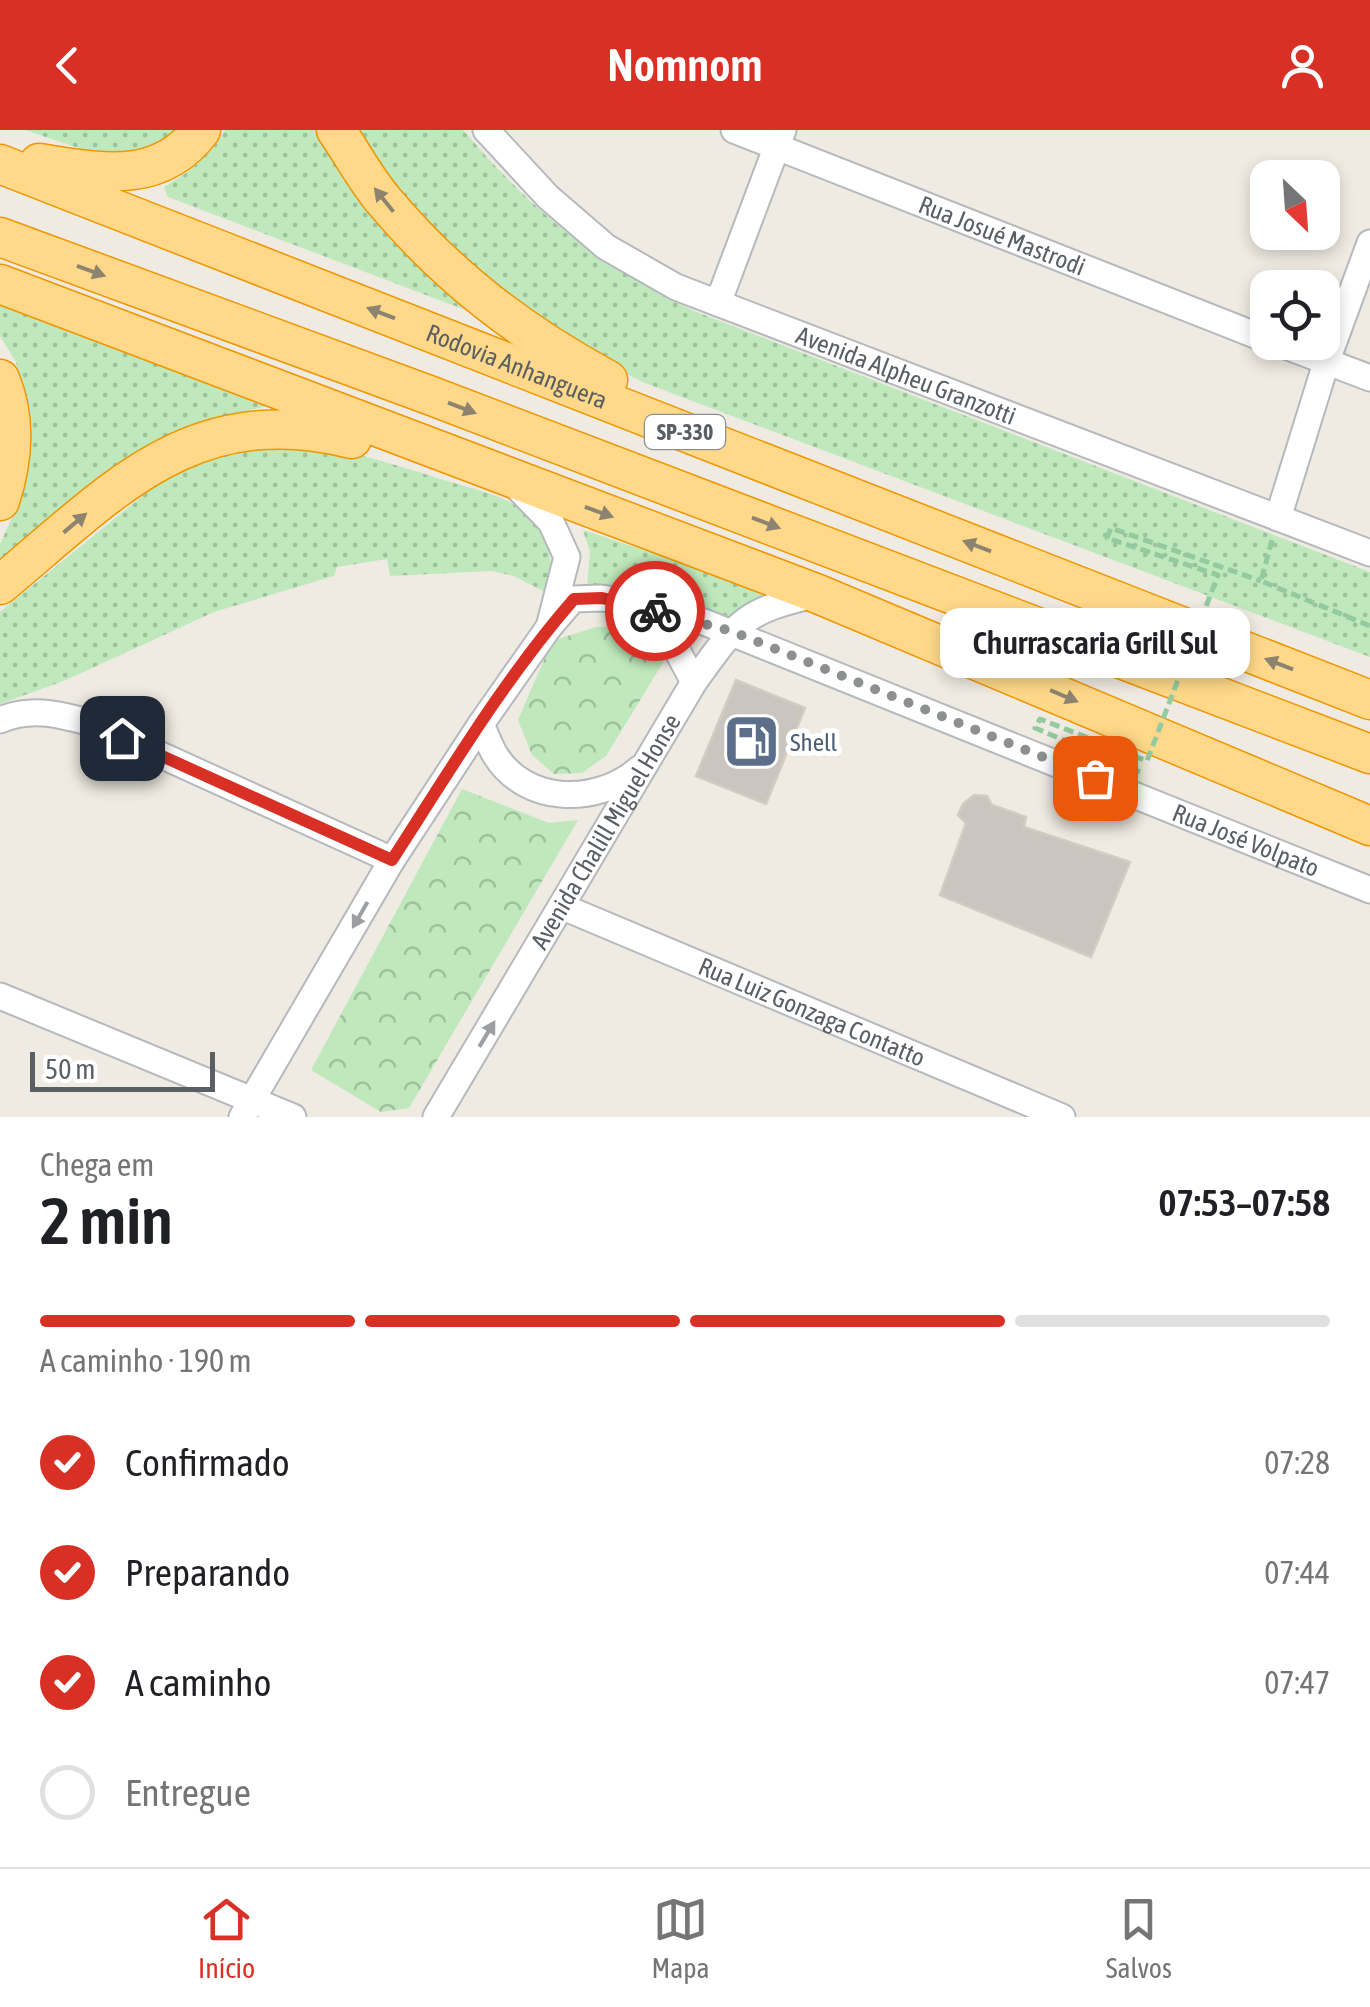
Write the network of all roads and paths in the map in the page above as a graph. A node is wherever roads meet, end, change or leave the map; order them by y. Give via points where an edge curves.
1 (201, 130) edge
2 (336, 130) edge
3 (486, 130) edge
4 (734, 130) edge
5 (780, 138) edge
6 (0, 160) edge
7 (0, 237) edge
8 (1370, 243) edge
9 (0, 284) edge
10 (718, 303) junction
11 (1250, 333) edge
12 (1319, 360) edge
13 (1326, 363) junction
14 (1370, 378) edge
15 (0, 379) edge
16 (778, 468) junction
17 (502, 476) junction
18 (0, 502) edge
19 (1278, 518) junction
20 (1370, 553) edge
21 (1261, 581) junction
22 (0, 585) edge
23 (818, 594) junction
24 (656, 611) junction
25 (1370, 626) edge
26 (550, 627) junction
27 (731, 631) junction
28 (694, 682) junction
29 (1361, 695) edge
30 (0, 720) edge
31 (481, 724) junction
32 (1370, 754) edge
33 (650, 760) junction
34 (1140, 772) dead end
35 (1370, 826) edge
36 (392, 860) junction
37 (1370, 890) edge
38 (563, 907) junction
39 (0, 996) edge
40 (246, 1109) edge
41 (293, 1117) edge
42 (436, 1117) edge
43 (1062, 1117) edge

1 - 6 highway via 180,152 140,172
16 -> 2 highway via 718,426 640,398 493,309 381,198
3 - 10 street, Avenida Alpheu Granzotti via 606,247
4 - 5 street, Rua Josué Mastrodi
5 - 10 street
5 - 11 street, Rua Josué Mastrodi
16 -> 6 highway, Rodovia Anhanguera / SP-330
7 -> 32 highway, SP-330
8 - 13 street
9 - 17 highway
10 - 19 street, Avenida Alpheu Granzotti
12 - 13 street
13 - 14 street
13 - 19 street
15 - 18 highway via 12,444
29 -> 16 highway, Rodovia Anhanguera / SP-330
22 -> 17 highway via 141,470 218,436 269,427 315,429
17 -> 23 highway
17 - 26 street via 551,522 567,557
19 - 20 street, Avenida Alpheu Granzotti
19 - 21 path
21 - 25 path
21 - 34 path, bridge via 1111,528 1107,538 1218,575 1147,761 1040,719 1035,728
23 - 27 street, Avenida Chalill Miguel Honse via 774,604
23 -> 35 highway
24 - 26 street via 574,599
24 - 27 street, Rua José Volpato
24 - 28 street
26 - 31 street
27 - 28 street, Avenida Chalill Miguel Honse
27 - 37 street, Rua José Volpato
28 - 33 street, Avenida Chalill Miguel Honse
30 - 36 street via 49,712 88,722
31 - 33 street via 495,756 521,781 554,795 589,796 623,784
31 - 36 street
33 - 38 street, Avenida Chalill Miguel Honse
36 -> 40 street
42 -> 38 street, Avenida Chalill Miguel Honse
38 - 43 street, Rua Luiz Gonzaga Contatto
39 - 40 street
40 - 41 street

